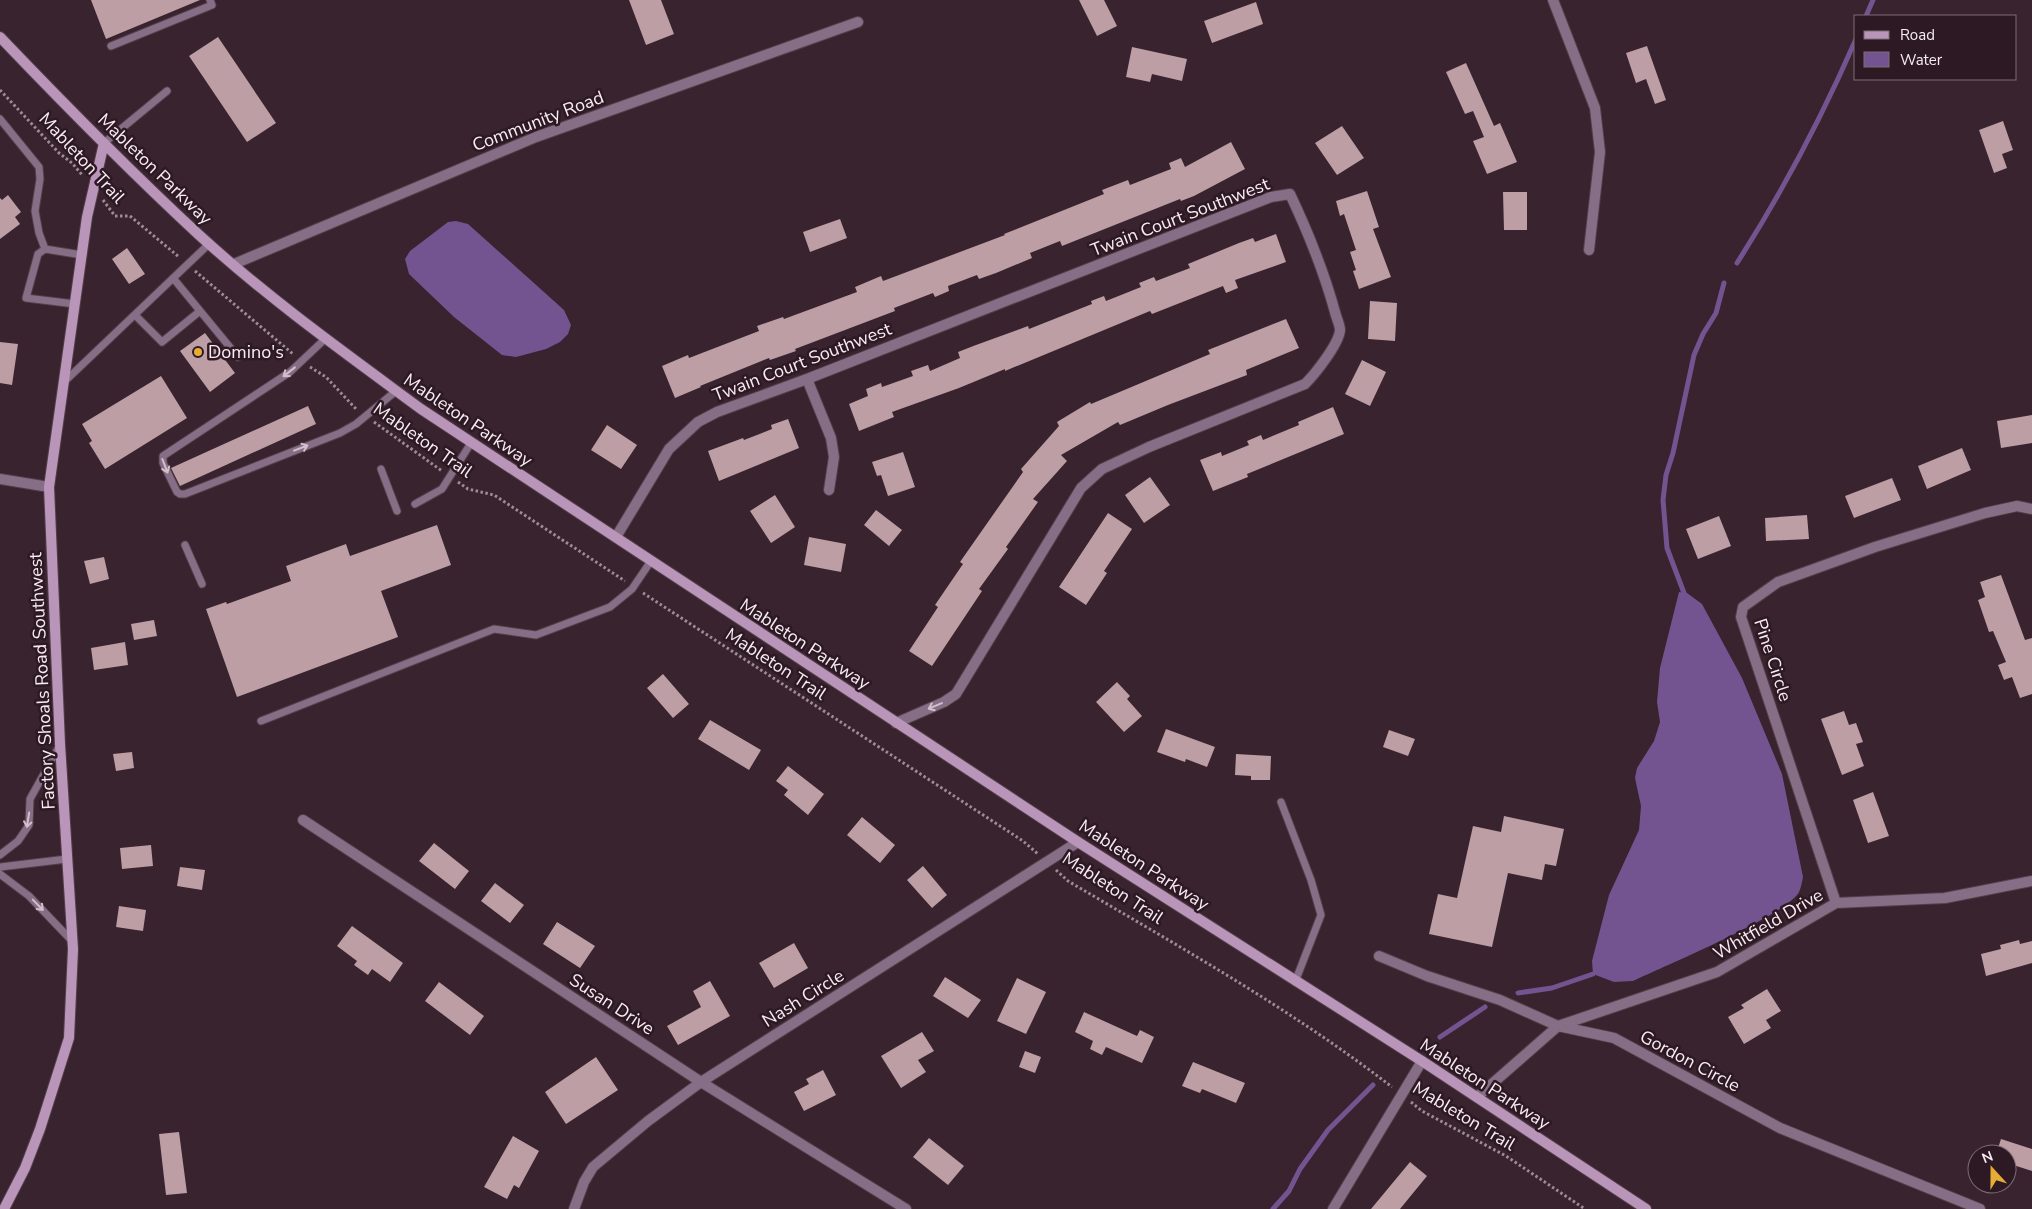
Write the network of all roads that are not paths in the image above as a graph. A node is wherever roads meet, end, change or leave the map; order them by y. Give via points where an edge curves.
1 (210, 0) edge
2 (1553, 0) edge
3 (858, 22) dead end
4 (0, 36) edge
5 (110, 46) dead end
6 (167, 91) dead end
7 (0, 120) edge
8 (104, 143) junction
9 (210, 243) junction
10 (45, 249) junction
11 (1589, 250) dead end
12 (82, 255) junction
13 (234, 264) junction
14 (173, 278) junction
15 (75, 304) junction
16 (200, 311) junction
17 (135, 315) junction
18 (324, 339) junction
19 (238, 356) dead end
20 (807, 379) junction
21 (64, 382) junction
22 (396, 391) junction
23 (471, 443) junction
24 (381, 469) dead end
25 (0, 479) edge
26 (49, 487) junction
27 (829, 490) dead end
28 (415, 504) dead end
29 (2032, 509) edge
30 (397, 511) dead end
31 (616, 537) junction
32 (185, 545) dead end
33 (651, 561) junction
34 (202, 584) dead end
35 (262, 721) dead end
36 (896, 723) junction
37 (60, 744) junction
38 (1281, 802) dead end
39 (303, 820) dead end
40 (1078, 842) junction
41 (0, 855) edge
42 (67, 859) junction
43 (0, 867) edge
44 (0, 874) edge
45 (2032, 881) edge
46 (1836, 903) junction
47 (73, 942) junction
48 (1379, 956) dead end
49 (1295, 982) junction
50 (1558, 1026) junction
51 (1422, 1061) junction
52 (701, 1082) junction
53 (1477, 1097) junction
54 (4, 1209) edge
55 (574, 1209) edge
56 (906, 1209) edge
57 (1333, 1209) edge
58 (1646, 1209) edge
59 (1980, 1209) edge

1 - 5 lane via 212,5
2 - 11 street via 1595,108 1600,152
3 - 13 street, Community Road via 536,137
4 - 8 main road, Mableton Parkway
6 - 8 lane
7 - 10 lane via 39,167 35,211
8 - 9 main road, Mableton Parkway
8 - 12 main road, Factory Shoals Road Southwest
9 - 13 main road, Mableton Parkway
9 - 14 lane
10 - 12 lane
10 - 15 lane via 38,254 26,298
12 - 15 main road, Factory Shoals Road Southwest
13 - 18 main road, Mableton Parkway
14 - 16 lane
14 - 17 lane
15 - 21 main road, Factory Shoals Road Southwest
16 - 17 lane via 162,342
16 - 19 lane
17 - 21 lane
18 - 22 main road, Mableton Parkway
18 -> 22 lane via 290,372 163,456 163,463 177,492 185,494 340,432
20 - 27 street via 831,438 834,457
20 - 31 street, Twain Court Southwest via 698,422 669,449
20 -> 36 street, Twain Court Southwest via 1271,197 1290,194 1329,291 1340,331 1316,373 1305,384 1102,469 1081,488 956,694
21 - 26 main road, Factory Shoals Road Southwest
22 - 23 main road, Mableton Parkway
23 - 28 lane via 442,489
23 - 31 main road, Mableton Parkway
24 - 30 lane
25 - 26 street
26 - 37 main road, Factory Shoals Road Southwest
29 - 46 street, Pine Circle via 2017,506 1985,513 1875,547 1778,582 1743,607 1741,617
31 - 33 main road, Mableton Parkway
32 - 34 lane
33 - 35 lane via 634,587 610,606 536,635 494,629
33 - 36 main road, Mableton Parkway
36 - 40 main road, Mableton Parkway
37 -> 41 lane via 30,799 28,825 18,841
37 - 42 main road, Factory Shoals Road Southwest
38 - 49 lane via 1321,915
39 - 52 street, Susan Drive
40 - 49 main road, Mableton Parkway
40 - 52 street, Nash Circle
42 - 43 lane
42 - 47 main road, Factory Shoals Road Southwest
44 -> 47 lane via 29,896
45 - 46 street, Whitfield Drive via 1944,898
46 - 50 street, Whitfield Drive via 1717,972
47 - 54 main road, Factory Shoals Road Southwest via 69,1038 37,1137
48 - 50 street, Gordon Circle via 1500,1000
49 - 51 main road, Mableton Parkway
50 - 53 street
50 - 59 street, Gordon Circle via 1614,1038 1780,1128
51 - 53 main road, Mableton Parkway
51 - 57 street
52 - 55 street, Nash Circle via 593,1167
52 - 56 street, Susan Drive
53 - 58 main road, Mableton Parkway

